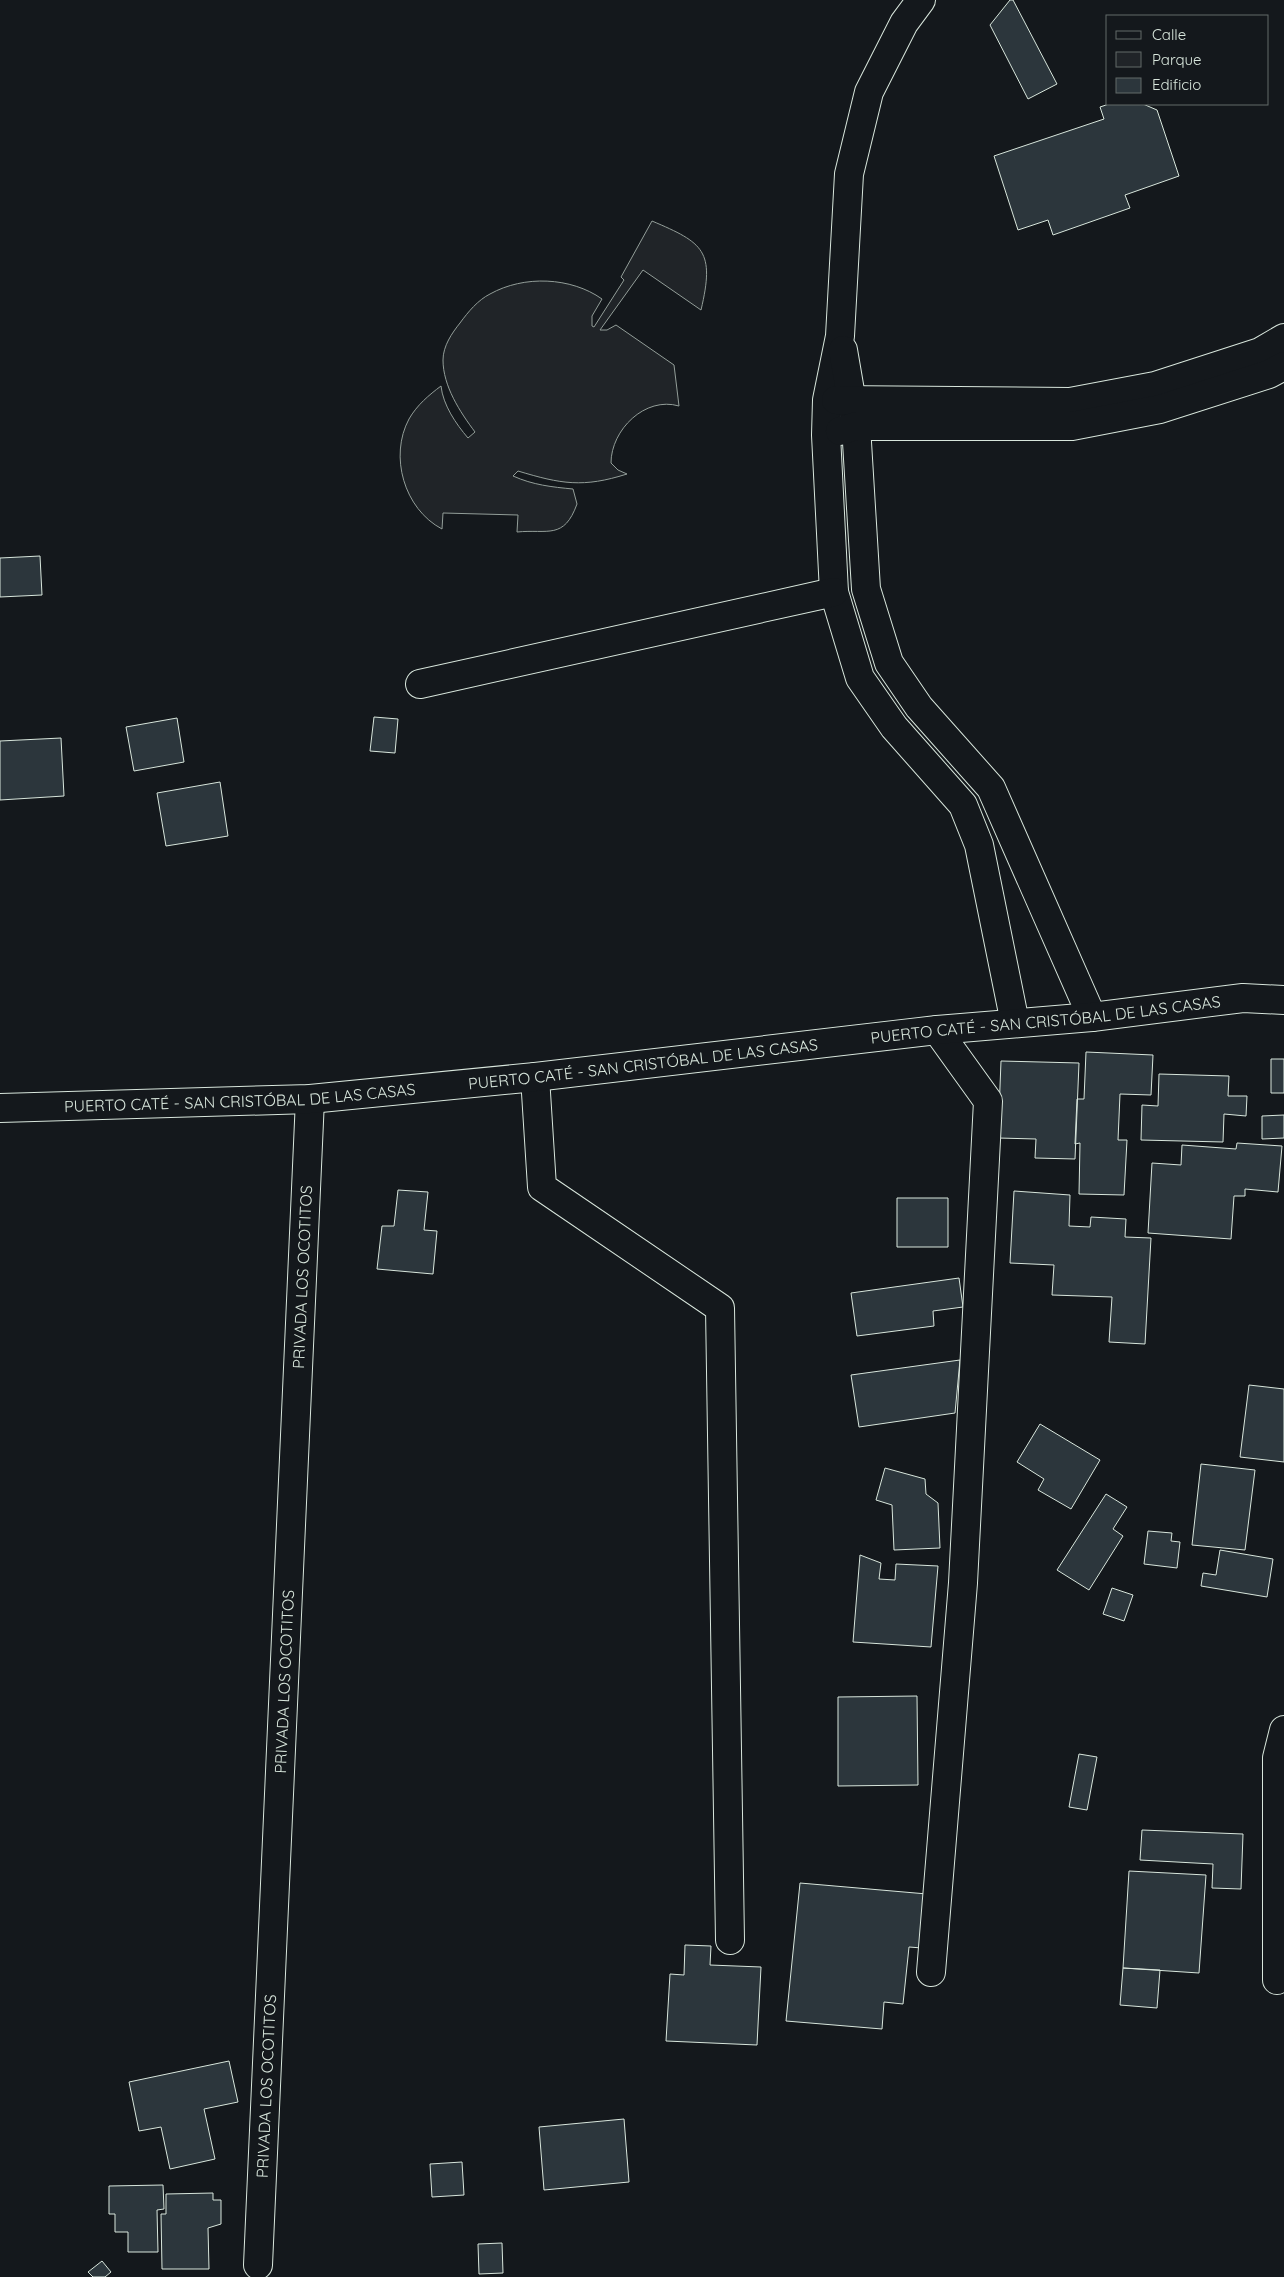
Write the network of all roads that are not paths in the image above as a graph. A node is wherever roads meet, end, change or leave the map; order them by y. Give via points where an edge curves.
1 (921, 0) edge
2 (1284, 338) edge
3 (1284, 366) edge
4 (845, 409) junction
5 (834, 592) junction
6 (420, 684) dead end
7 (1284, 1000) edge
8 (1092, 1016) junction
9 (1015, 1023) junction
10 (936, 1030) junction
11 (535, 1077) junction
12 (310, 1099) junction
13 (0, 1108) edge
14 (1284, 1730) edge
15 (730, 1940) dead end
16 (931, 1972) dead end
17 (1276, 1980) dead end
18 (258, 2266) dead end

1 - 4 street via 904,23 868,92 848,174 840,336
2 - 4 street via 1260,352 1154,386 1070,402
3 - 4 street via 1269,374 1160,409 1072,426
4 - 5 street via 826,435
4 - 8 street via 866,590 889,663 919,707 991,788
5 - 6 street
5 - 9 street via 860,678 894,728 963,805 979,845
7 - 8 street, PUERTO CATÉ - SAN CRISTÓBAL DE LAS CASAS via 1243,998
8 - 9 street, PUERTO CATÉ - SAN CRISTÓBAL DE LAS CASAS
9 - 10 street, PUERTO CATÉ - SAN CRISTÓBAL DE LAS CASAS
10 - 11 street, PUERTO CATÉ - SAN CRISTÓBAL DE LAS CASAS
10 - 16 street via 988,1101 963,1583
11 - 12 street, PUERTO CATÉ - SAN CRISTÓBAL DE LAS CASAS
11 - 15 street via 542,1187 720,1308
12 - 13 street, PUERTO CATÉ - SAN CRISTÓBAL DE LAS CASAS
12 - 18 street, PRIVADA LOS OCOTITOS
14 - 17 street via 1277,1758

